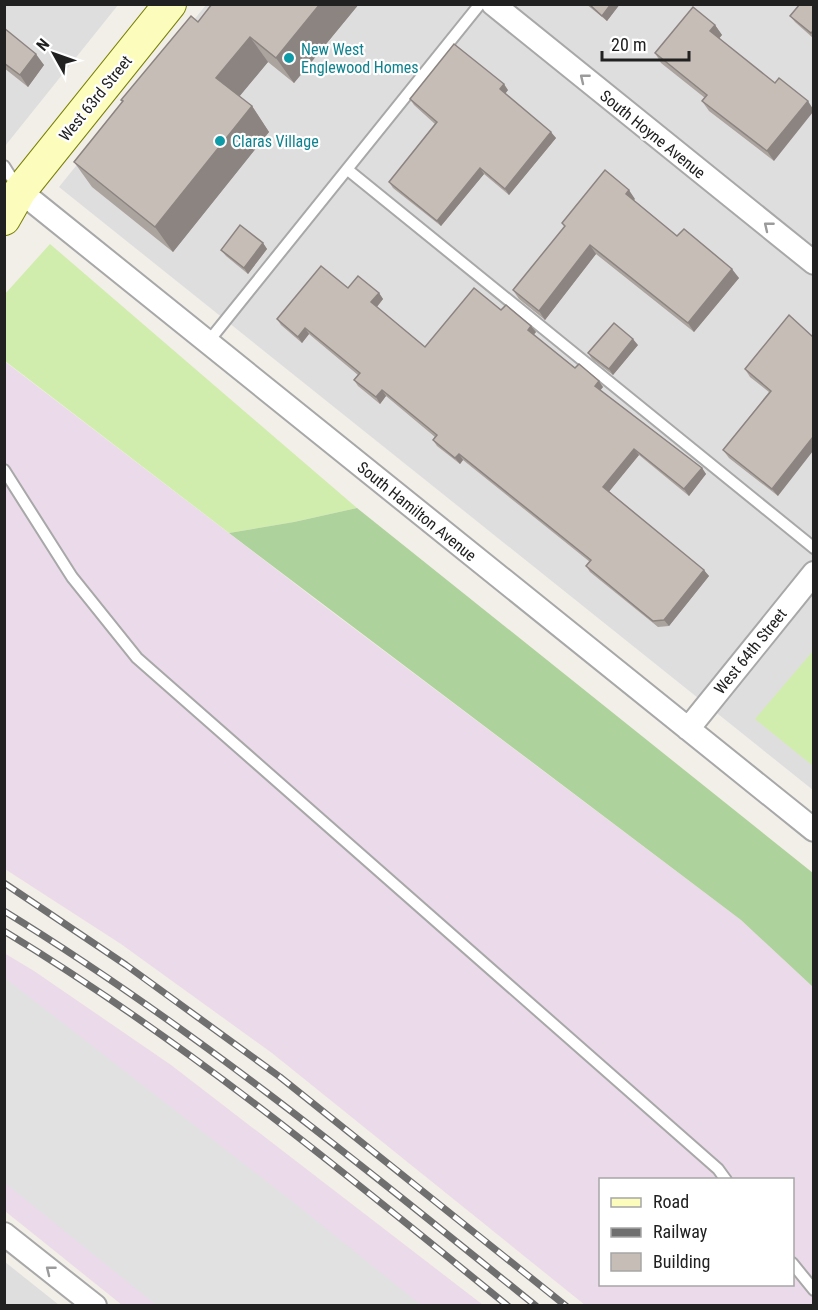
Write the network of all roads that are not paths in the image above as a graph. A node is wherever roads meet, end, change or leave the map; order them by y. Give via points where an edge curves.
1 (170, 4) edge
2 (480, 4) edge
3 (493, 4) edge
4 (348, 170) junction
5 (10, 187) edge
6 (4, 219) edge
7 (813, 263) edge
8 (208, 342) junction
9 (4, 470) edge
10 (813, 548) edge
11 (813, 573) edge
12 (688, 729) junction
13 (813, 831) edge
14 (725, 1178) edge
15 (4, 1234) edge
16 (794, 1266) edge
17 (813, 1290) edge
18 (95, 1305) edge

1 - 5 main road, West 63rd Street
2 - 4 lane
7 -> 3 street, South Hoyne Avenue
4 - 8 lane
4 - 10 lane
5 - 6 main road, West 63rd Street
5 - 8 street, South Hamilton Avenue
8 - 12 street, South Hamilton Avenue
9 - 14 lane via 72,577 137,658
11 - 12 street, West 64th Street
12 - 13 street, South Hamilton Avenue
18 -> 15 street
16 - 17 lane

